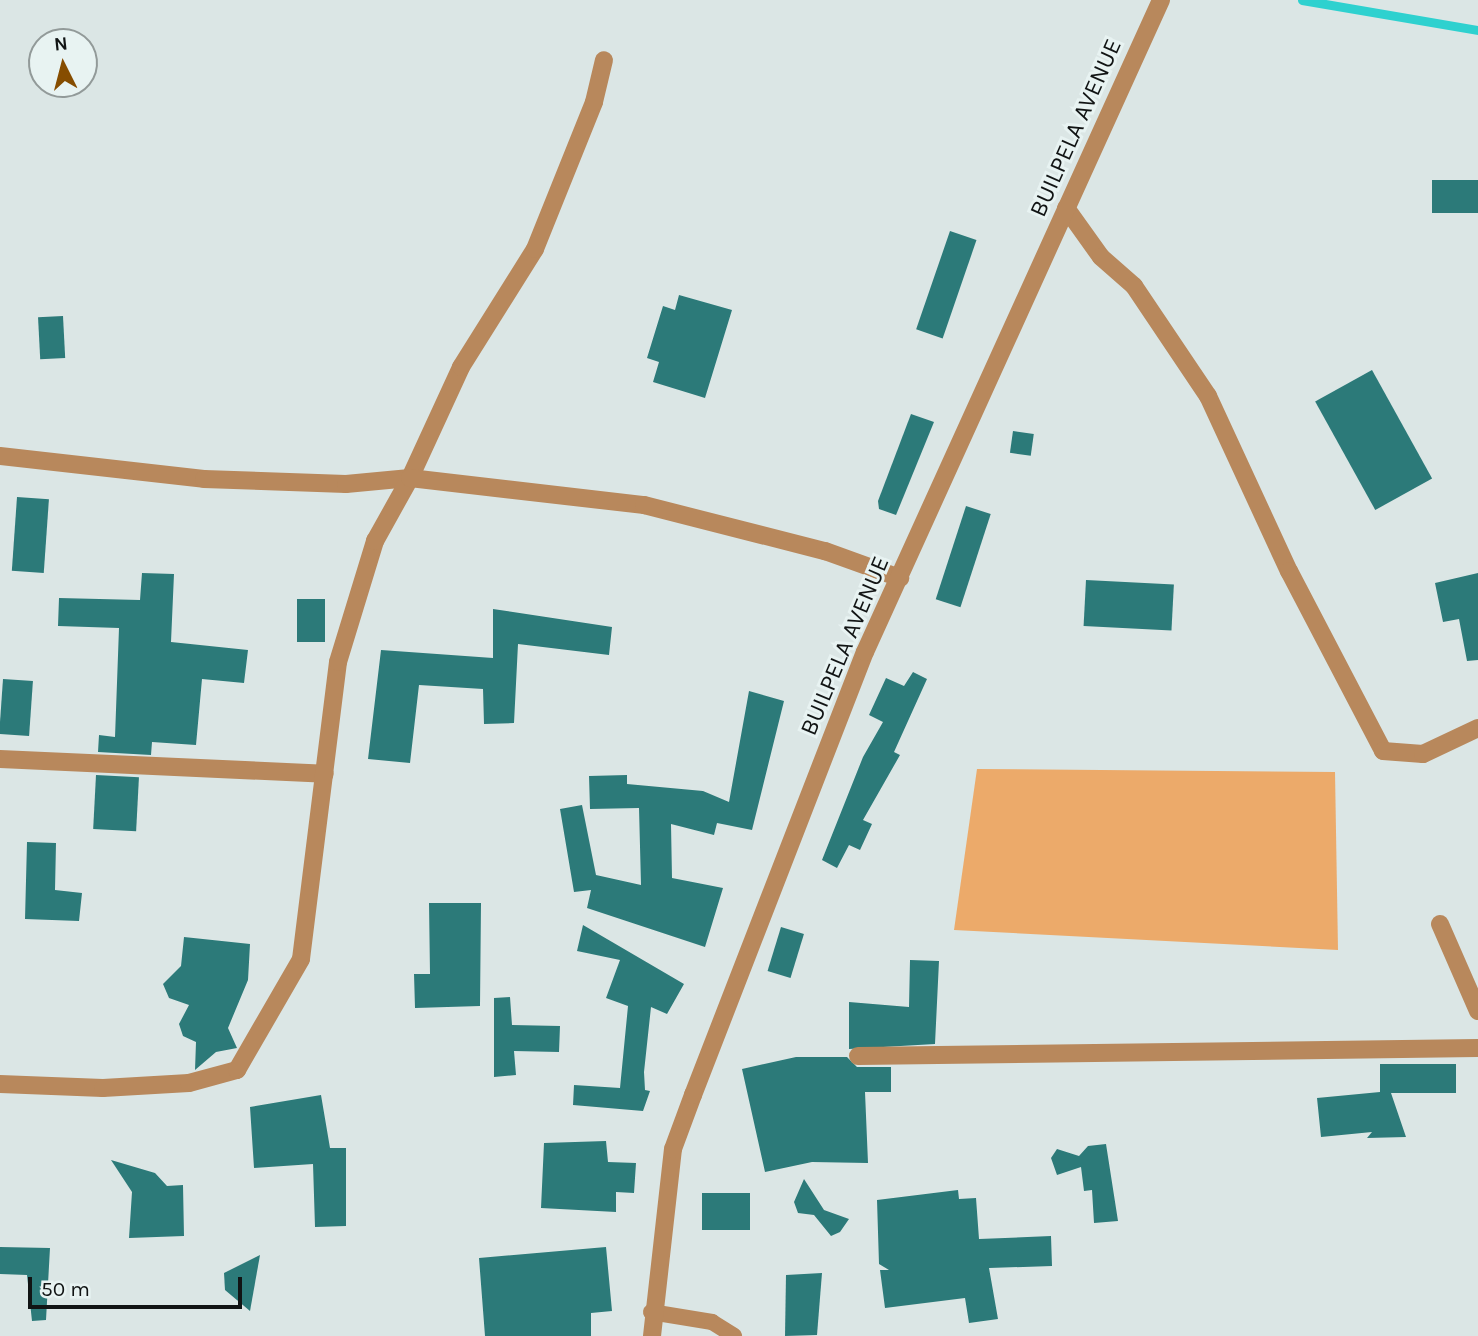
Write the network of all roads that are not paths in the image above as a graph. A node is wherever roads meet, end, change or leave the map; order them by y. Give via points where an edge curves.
1 (1161, 0) edge
2 (604, 60) dead end
3 (1066, 208) junction
4 (0, 456) edge
5 (410, 478) junction
6 (900, 578) junction
7 (1478, 728) edge
8 (0, 759) edge
9 (325, 774) junction
10 (1440, 924) dead end
11 (1478, 1011) edge
12 (1478, 1048) edge
13 (858, 1056) dead end
14 (0, 1084) edge
15 (651, 1312) junction
16 (652, 1336) edge
17 (734, 1336) edge

1 - 3 street, BUILPELA AVENUE
2 - 5 street via 594,102 535,249 461,366
3 - 6 street, BUILPELA AVENUE
3 - 7 street via 1101,257 1134,286 1208,396 1289,571 1383,751 1423,754
4 - 5 street via 204,479 346,484
5 - 6 street via 645,505 825,551
5 - 9 street via 375,541 355,601 338,662
6 - 15 street, BUILPELA AVENUE via 865,652 673,1149
8 - 9 street
9 - 14 street via 307,881 301,959 237,1070 189,1083 103,1088
10 - 11 street
12 - 13 street
15 - 16 street, BUILPELA AVENUE
15 - 17 lane via 712,1322

